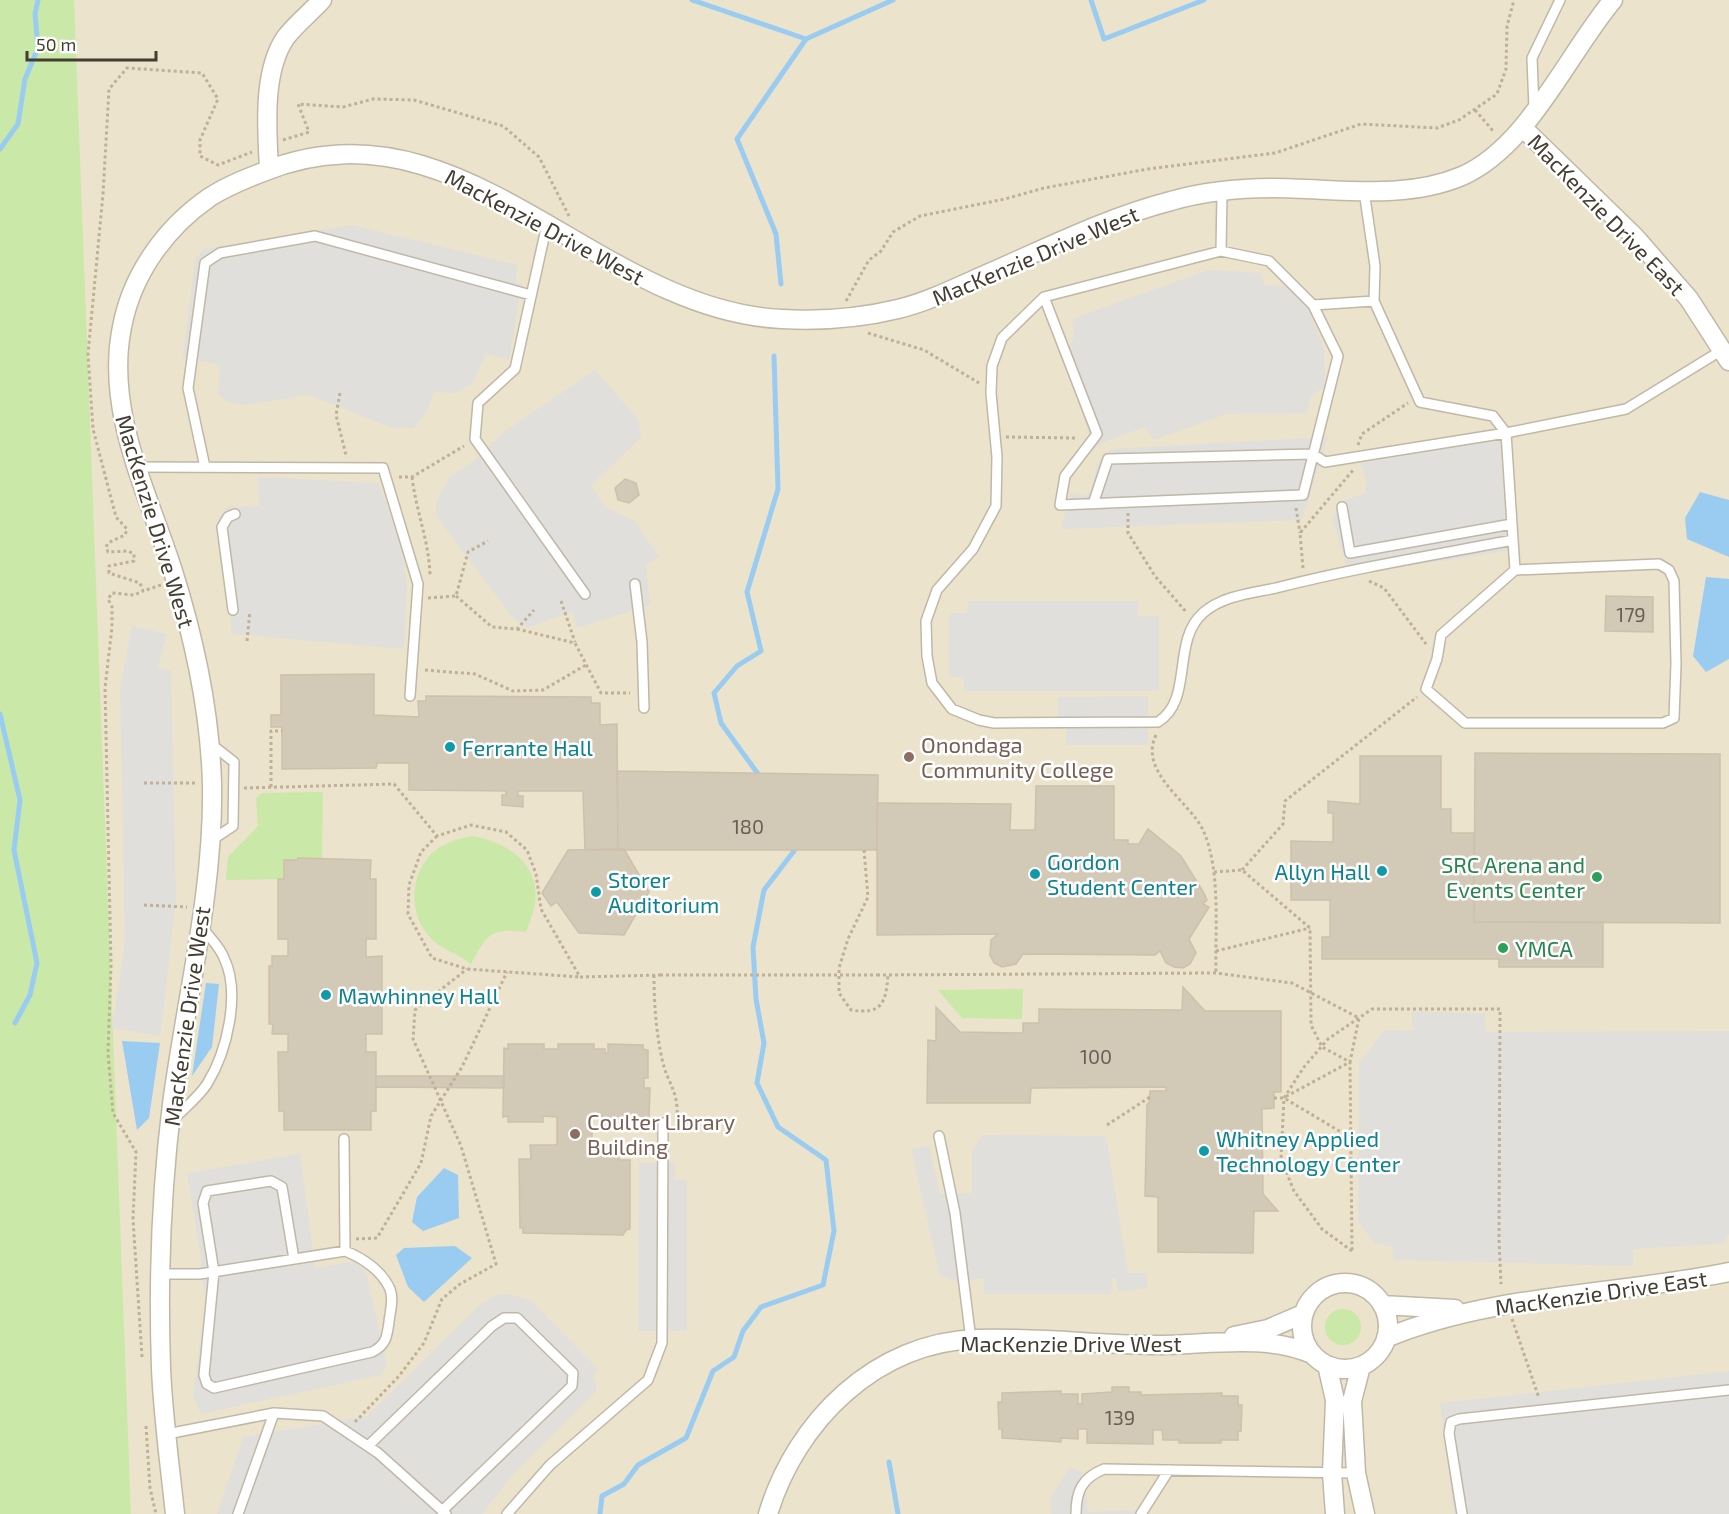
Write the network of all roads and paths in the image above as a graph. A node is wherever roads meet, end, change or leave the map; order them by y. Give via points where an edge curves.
1 (322, 0) edge
2 (1514, 0) edge
3 (1560, 0) edge
4 (1613, 0) edge
5 (1534, 110) junction
6 (1523, 128) junction
7 (268, 144) junction
8 (250, 153) dead end
9 (269, 169) junction
10 (1364, 191) junction
11 (1222, 193) junction
12 (547, 224) junction
13 (572, 238) junction
14 (1221, 250) junction
15 (531, 295) junction
16 (1044, 297) junction
17 (1374, 302) junction
18 (1313, 305) junction
19 (854, 325) junction
20 (1726, 355) edge
21 (991, 388) junction
22 (1414, 388) junction
23 (340, 393) dead end
24 (1506, 433) junction
25 (1097, 434) junction
26 (995, 436) junction
27 (475, 439) junction
28 (1314, 454) junction
29 (1354, 456) junction
30 (138, 466) junction
31 (205, 467) junction
32 (350, 468) junction
33 (385, 476) junction
34 (412, 477) junction
35 (1294, 495) junction
36 (1128, 502) junction
37 (1093, 504) junction
38 (1342, 507) dead end
39 (236, 514) dead end
40 (1512, 524) junction
41 (1300, 533) junction
42 (1513, 540) junction
43 (488, 541) dead end
44 (1515, 570) junction
45 (1364, 579) dead end
46 (1304, 581) junction
47 (635, 584) dead end
48 (144, 591) dead end
49 (585, 594) dead end
50 (456, 596) junction
51 (417, 598) junction
52 (430, 598) junction
53 (561, 601) dead end
54 (233, 610) dead end
55 (534, 610) dead end
56 (250, 611) dead end
57 (1195, 622) junction
58 (517, 629) junction
59 (247, 641) dead end
60 (575, 643) junction
61 (1437, 659) junction
62 (586, 665) junction
63 (412, 670) junction
64 (1426, 689) junction
65 (643, 693) junction
66 (410, 696) dead end
67 (644, 708) dead end
68 (282, 731) dead end
69 (1163, 732) dead end
70 (209, 742) junction
71 (144, 783) dead end
72 (212, 786) junction
73 (271, 787) junction
74 (234, 788) junction
75 (437, 836) junction
76 (210, 842) junction
77 (864, 850) dead end
78 (1242, 870) junction
79 (1214, 872) junction
80 (144, 905) dead end
81 (201, 916) junction
82 (1310, 928) junction
83 (1216, 951) junction
84 (467, 969) junction
85 (507, 972) junction
86 (1216, 973) junction
87 (654, 975) junction
88 (888, 975) junction
89 (580, 977) junction
90 (1309, 992) junction
91 (1359, 1018) junction
92 (1322, 1047) junction
93 (1350, 1062) junction
94 (1150, 1097) dead end
95 (1274, 1098) dead end
96 (1284, 1098) junction
97 (440, 1100) junction
98 (170, 1123) junction
99 (663, 1123) dead end
100 (1107, 1125) dead end
101 (939, 1136) dead end
102 (1351, 1138) junction
103 (344, 1139) dead end
104 (663, 1140) junction
105 (345, 1240) junction
106 (345, 1251) junction
107 (294, 1259) junction
108 (214, 1272) junction
109 (1729, 1272) edge
110 (160, 1274) junction
111 (1501, 1284) dead end
112 (1382, 1305) junction
113 (1472, 1310) junction
114 (1303, 1314) junction
115 (1511, 1316) dead end
116 (1386, 1338) junction
117 (971, 1340) junction
118 (1204, 1343) junction
119 (142, 1359) dead end
120 (1319, 1359) junction
121 (1361, 1366) junction
122 (1729, 1390) edge
123 (1543, 1412) junction
124 (274, 1413) junction
125 (146, 1418) dead end
126 (346, 1431) junction
127 (167, 1434) junction
128 (368, 1446) junction
129 (1169, 1470) junction
130 (1332, 1473) junction
131 (1356, 1473) junction
132 (444, 1512) edge
133 (156, 1514) edge
134 (175, 1514) edge
135 (238, 1514) edge
136 (507, 1514) edge
137 (768, 1514) edge
138 (1076, 1514) edge
139 (1141, 1514) edge
140 (1335, 1514) edge
141 (1365, 1514) edge
142 (1462, 1514) edge

1 - 7 street via 286,38 270,77
2 - 19 path via 1506,69 1497,94 1459,120 1437,128 1361,124 1275,153 1148,169 920,216 892,232 869,260 846,298
3 - 5 lane via 1532,58
4 - 5 street, MacKenzie Drive West via 1588,29
5 - 6 street, MacKenzie Drive West
6 - 10 street, MacKenzie Drive West via 1502,151 1463,175 1418,188
6 - 20 street, MacKenzie Drive East via 1635,237 1689,299
7 - 8 path
7 - 9 street
7 - 13 path via 309,132 298,104 343,108 373,99 414,100 451,109 503,126 539,157 570,220
9 - 12 street, MacKenzie Drive West via 326,155 367,154 408,160 447,172
9 - 30 street, MacKenzie Drive West via 225,187 196,207 173,228 132,290 117,365 122,410
10 - 11 street, MacKenzie Drive West via 1263,188
10 - 17 lane via 1375,266
11 - 14 lane
11 - 19 street, MacKenzie Drive West via 1176,199 1106,223 928,300
12 - 13 street, MacKenzie Drive West
12 - 15 lane
13 - 19 street, MacKenzie Drive West via 630,273 700,304 775,320
14 - 16 lane
14 - 18 lane via 1269,261
15 - 27 lane via 515,369 478,403
15 - 31 lane via 315,236 220,253 205,263 188,388
16 - 21 lane via 1002,338 992,366
16 - 25 lane
17 - 18 lane
17 - 22 lane
18 - 28 lane via 1338,356
19 - 21 path via 924,350
20 - 24 lane via 1626,409
21 - 26 lane
22 - 24 lane via 1420,402 1492,416
22 - 29 path via 1409,402 1362,434
23 - 32 path via 336,415
24 - 29 lane
24 - 40 lane
25 - 26 path via 1072,440
25 - 37 lane via 1065,476 1060,505
26 - 57 lane via 996,506 973,549 937,590 926,621 932,683 952,709 994,723 1158,722 1173,709 1188,634
27 - 34 path
27 - 49 lane
28 - 29 lane via 1325,462
28 - 35 lane via 1303,495
28 - 37 lane via 1108,459
29 - 41 path via 1354,472 1339,483
30 - 31 lane
30 - 70 street, MacKenzie Drive West via 195,651
31 - 32 lane
32 - 33 lane via 383,468
33 - 34 path
33 - 51 lane via 418,584
34 - 52 path via 415,504 429,552
35 - 36 lane
35 - 41 path
36 - 37 lane
36 - 57 path via 1128,533 1155,576
38 - 40 lane via 1350,554
39 - 54 lane via 222,526
40 - 42 lane
41 - 46 path
42 - 44 lane
42 - 46 lane
43 - 50 path via 468,552
44 - 61 lane via 1441,635
44 - 64 lane via 1659,564 1669,570 1674,581 1674,718 1664,723 1465,723
45 - 61 path via 1384,588
46 - 57 lane via 1230,599 1202,613
47 - 65 lane
48 - 119 path via 134,595 112,593 108,599 112,627 105,688 111,965 108,1053 113,1113 136,1152 133,1219
50 - 52 path
50 - 58 path via 492,627
51 - 52 path
51 - 63 lane
53 - 60 path
55 - 58 path
56 - 59 path
58 - 60 path
60 - 62 path
61 - 64 lane
62 - 63 path via 543,690 513,691 475,674
62 - 65 path via 601,693
63 - 66 lane
64 - 78 path via 1285,801 1283,824
65 - 67 lane
68 - 73 path via 271,731
69 - 79 path via 1154,736 1153,759 1161,777 1203,830
70 - 72 street, MacKenzie Drive West
70 - 74 lane via 234,762
71 - 72 path via 191,782
72 - 76 street, MacKenzie Drive West
73 - 74 path
73 - 75 path via 394,784
74 - 76 lane via 233,826
75 - 84 path via 421,852 409,885 408,914 432,958
75 - 89 path via 471,825 506,832 527,850 536,874 541,909
76 - 81 street, MacKenzie Drive West
77 - 88 path via 868,897 839,968 839,993 851,1010 878,1009 886,998
78 - 79 path
78 - 82 path
79 - 83 path
80 - 81 path
81 - 98 street, MacKenzie Drive West
81 - 98 lane via 225,958 231,988 229,1028 221,1058 206,1086
82 - 83 path
82 - 90 path
83 - 86 path
84 - 85 path
84 - 97 path via 415,1010 413,1039
85 - 89 path
85 - 97 path via 462,1067
86 - 88 path
86 - 90 path via 1293,983
87 - 88 path, bridge
87 - 89 path
87 - 104 path via 655,1020 662,1062 678,1100 676,1130
90 - 91 path
90 - 92 path via 1311,1025
91 - 92 path
91 - 93 path
91 - 111 path via 1372,1009 1500,1009
92 - 93 path
92 - 96 path
93 - 96 path
93 - 102 path
94 - 100 path
95 - 96 path
96 - 102 path
96 - 102 path via 1281,1159 1294,1191 1322,1229 1352,1251
97 - 105 path via 431,1116 421,1163 377,1238
97 - 126 path via 461,1146 496,1264 442,1299 424,1343 399,1376
98 - 110 street, MacKenzie Drive West
99 - 104 lane
101 - 117 lane via 955,1213
103 - 105 lane
104 - 136 lane via 662,1343 648,1380 550,1465
105 - 106 lane
106 - 107 lane
106 - 108 lane via 366,1259 390,1289 387,1339 382,1347 214,1388 207,1384 204,1375
107 - 108 lane
107 - 108 lane via 282,1187 278,1182 260,1182 207,1191 204,1197
108 - 110 lane
109 - 113 street, MacKenzie Drive East
110 - 127 street, MacKenzie Drive West via 161,1375
112 - 113 street, MacKenzie Drive East
112 - 114 street via 1364,1288 1340,1284 1317,1293
112 - 116 street via 1387,1321
113 - 116 street, MacKenzie Drive East via 1420,1323
114 - 118 street, MacKenzie Drive West via 1268,1329
114 - 120 street via 1304,1342
115 - 123 path
116 - 121 street via 1377,1354
117 - 118 street, MacKenzie Drive West
117 - 137 street, MacKenzie Drive West via 916,1352 854,1383 803,1437
118 - 120 street, MacKenzie Drive West via 1292,1346
120 - 121 street via 1340,1369
120 - 130 street via 1335,1401
121 - 131 street via 1352,1401
122 - 123 lane
123 - 142 lane via 1451,1422 1449,1433
124 - 126 lane via 323,1416
124 - 127 lane
124 - 135 lane
125 - 133 path via 150,1488
126 - 128 lane
127 - 134 street, MacKenzie Drive West
128 - 132 lane
128 - 132 lane via 492,1326 504,1318 517,1318 573,1373 575,1380
129 - 130 lane
129 - 138 lane via 1104,1469 1089,1475 1079,1488
129 - 139 lane
130 - 131 lane
130 - 140 street
131 - 141 street

